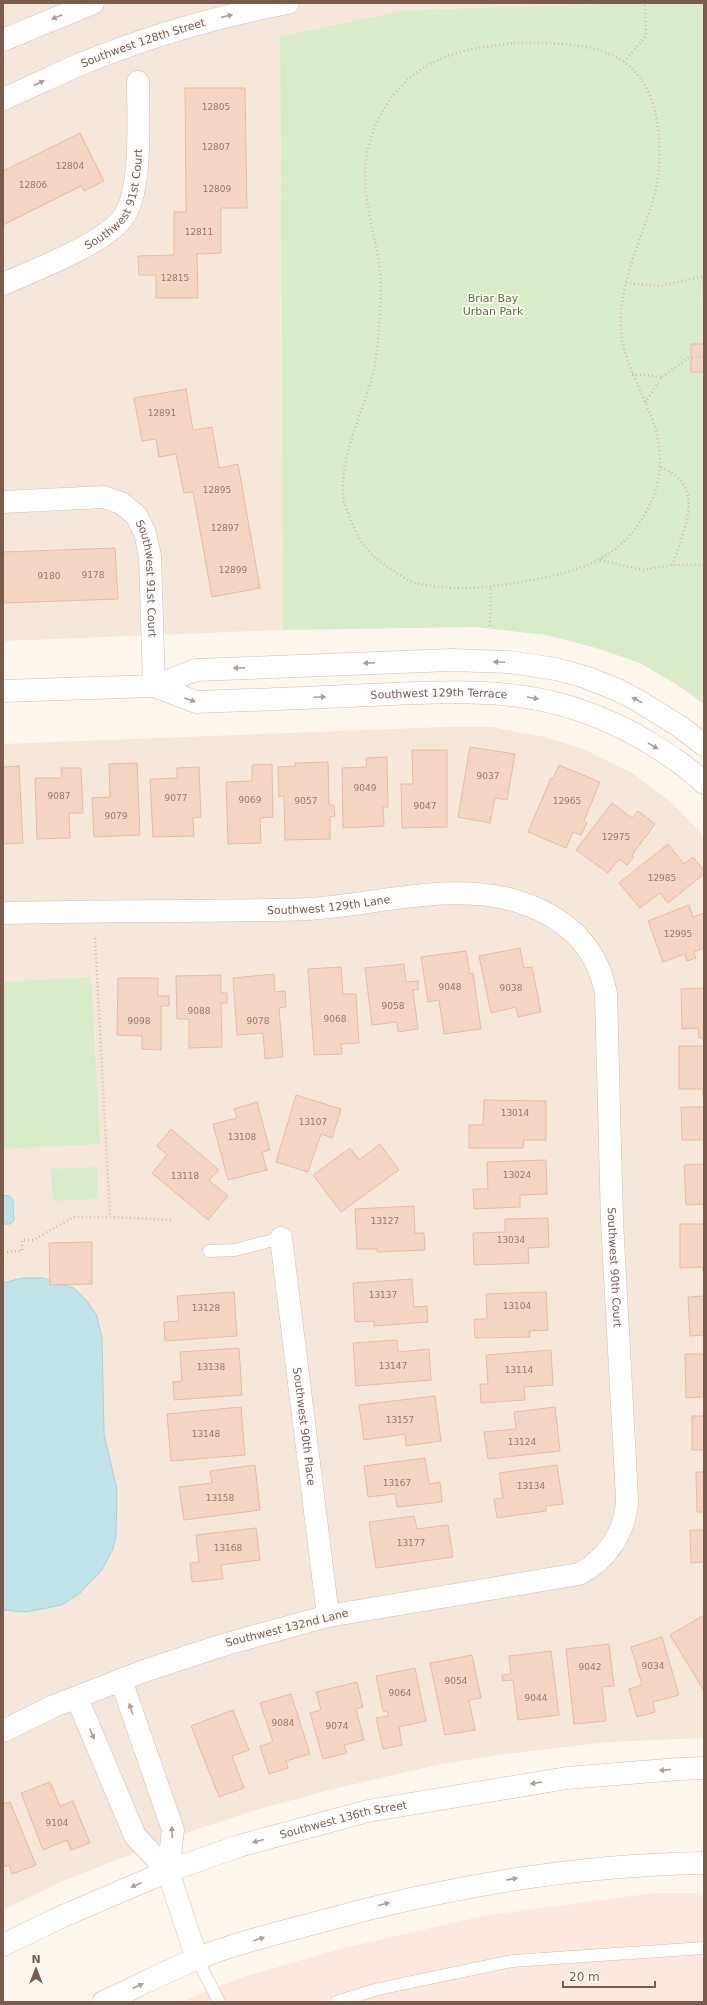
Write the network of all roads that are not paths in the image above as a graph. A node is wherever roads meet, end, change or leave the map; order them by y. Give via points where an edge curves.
1 (93, 3) edge
2 (288, 3) edge
3 (3, 40) edge
4 (138, 82) dead end
5 (3, 99) edge
6 (3, 284) edge
7 (3, 502) edge
8 (154, 686) junction
9 (3, 691) edge
10 (704, 745) edge
11 (704, 783) edge
12 (3, 913) edge
13 (606, 994) joint
14 (281, 1238) joint
15 (209, 1251) dead end
16 (616, 1538) joint
17 (328, 1616) junction
18 (121, 1680) junction
19 (77, 1698) junction
20 (3, 1730) edge
21 (704, 1768) edge
22 (704, 1863) edge
23 (168, 1871) junction
24 (3, 1945) edge
25 (704, 1948) edge
26 (197, 1958) junction
27 (103, 2002) edge
28 (219, 2002) edge
29 (336, 2002) edge

1 -> 3 street
5 -> 2 street, Southwest 128th Street via 82,64 150,40 220,18
4 - 6 street, Southwest 91st Court via 135,186 124,216 100,237
7 - 8 street, Southwest 91st Court via 104,497 121,502 136,515 145,533 150,556
8 - 9 street, Southwest 129th Terrace
10 -> 8 street, Southwest 129th Terrace via 679,726 618,690 556,669 509,662 451,660 196,670
8 -> 11 street, Southwest 129th Terrace via 196,702 469,692 528,697 576,709 620,726 677,761
12 - 13 street, Southwest 129th Lane via 282,910 340,906 445,893 488,895 534,907 568,926 593,956 601,971
13 - 16 street, Southwest 90th Court via 612,1221 627,1498 625,1519
14 - 15 lane via 235,1250
14 - 17 street, Southwest 90th Place
16 - 17 street, Southwest 132nd Lane via 600,1560 579,1574
17 - 18 street, Southwest 132nd Lane via 223,1644
18 - 19 street, Southwest 132nd Lane
23 -> 18 street via 173,1830
19 - 20 street, Southwest 132nd Lane
19 -> 23 street via 135,1836
21 -> 23 street, Southwest 136th Street via 567,1778 368,1811 239,1846
26 -> 22 street via 266,1936 388,1903 512,1879 574,1871
23 -> 24 street, Southwest 136th Street
23 - 26 street
25 - 29 lane via 512,1960 378,1989
27 -> 26 street
26 - 28 lane

